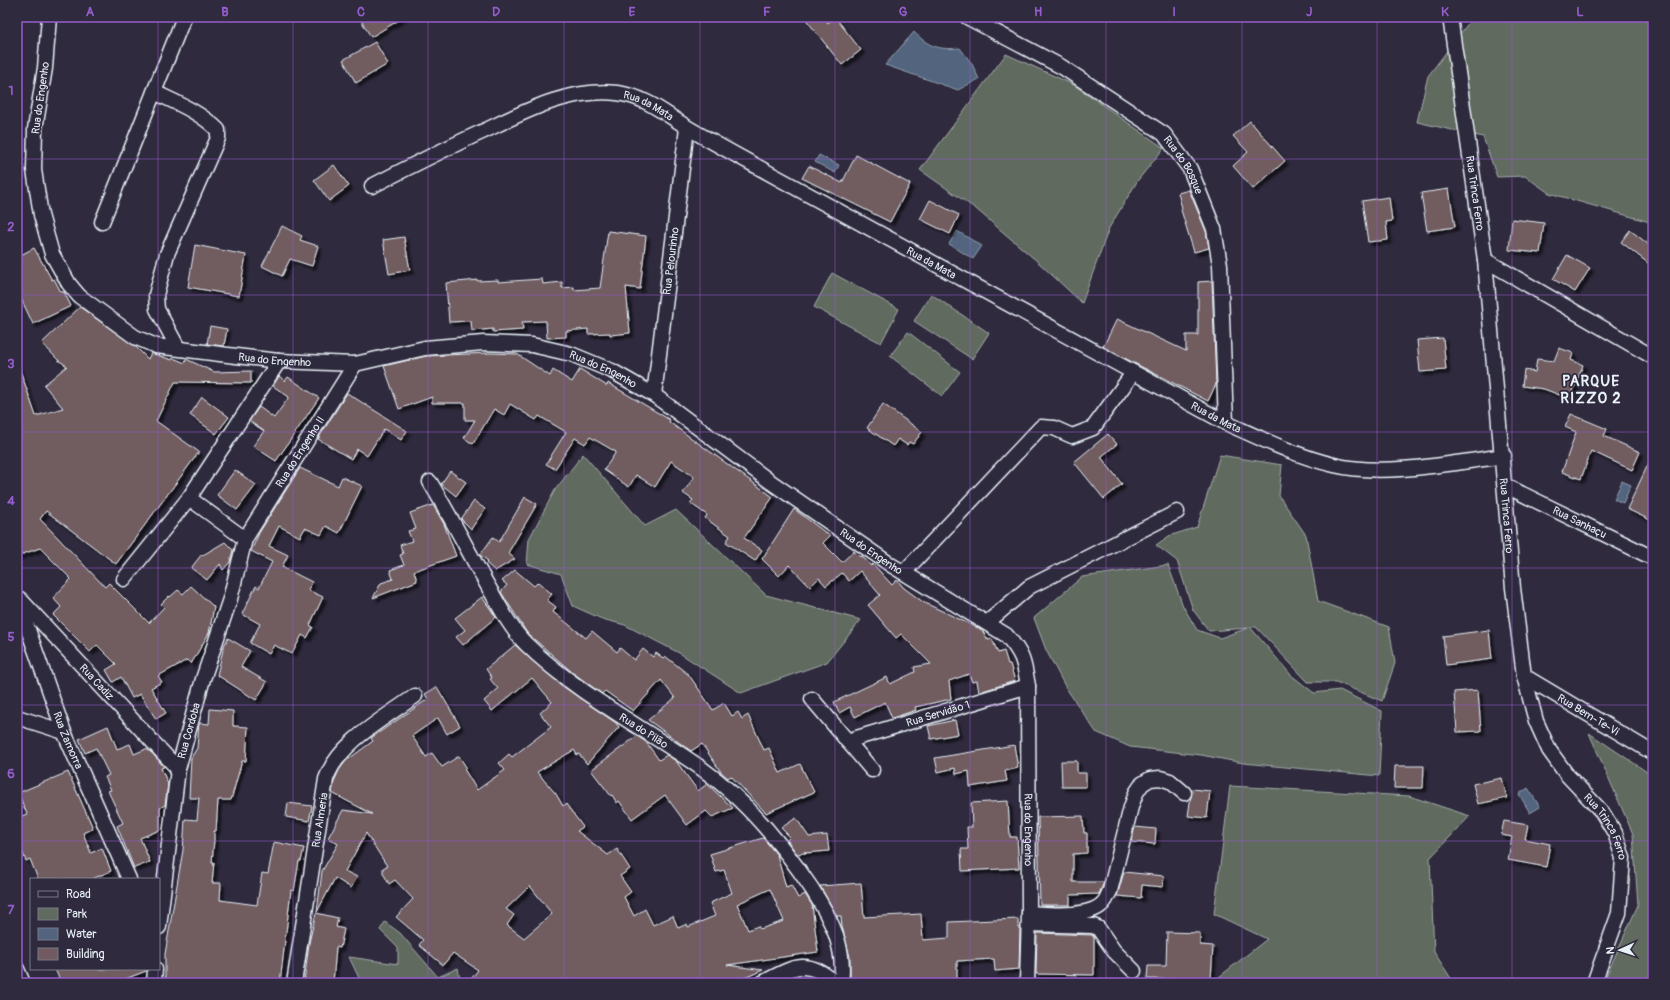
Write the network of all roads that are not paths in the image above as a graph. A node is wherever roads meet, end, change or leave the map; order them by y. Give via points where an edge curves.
1 (49, 17) edge
2 (184, 17) edge
3 (967, 17) edge
4 (1450, 17) edge
5 (154, 92) junction
6 (687, 128) junction
7 (372, 186) dead end
8 (102, 222) dead end
9 (1486, 260) junction
10 (178, 348) junction
11 (1653, 357) edge
12 (279, 361) junction
13 (355, 364) junction
14 (1133, 372) junction
15 (654, 395) junction
16 (1226, 423) junction
17 (1504, 456) junction
18 (430, 482) dead end
19 (1506, 486) junction
20 (189, 498) junction
21 (1178, 512) dead end
22 (245, 540) junction
23 (1653, 558) edge
24 (904, 572) junction
25 (124, 579) dead end
26 (17, 596) edge
27 (988, 622) junction
28 (1524, 676) junction
29 (1028, 686) junction
30 (415, 696) dead end
31 (812, 699) dead end
32 (17, 717) edge
33 (64, 732) junction
34 (847, 741) junction
35 (1653, 753) edge
36 (178, 769) junction
37 (872, 770) dead end
38 (1184, 793) dead end
39 (129, 878) edge
40 (1029, 918) junction
41 (160, 919) edge
42 (17, 970) edge
43 (155, 970) edge
44 (1134, 971) dead end
45 (23, 983) edge
46 (154, 983) edge
47 (294, 983) edge
48 (762, 983) edge
49 (835, 983) edge
50 (841, 983) edge
51 (1027, 983) edge
52 (1594, 983) edge

1 - 10 street, Rua do Engenho via 45,68 35,129 34,170 41,215 52,254 79,296 145,342
2 - 5 street
3 - 16 street, Rua do Bosque via 1062,67 1164,134 1190,169 1214,229 1220,265
4 - 9 street, Rua Trinca Ferro
5 - 8 street
5 - 10 street via 206,118 218,130 218,138 167,254 156,295 157,309
6 - 7 street, Rua da Mata via 662,110 640,99 618,93 588,93 557,99 528,111
6 - 14 street, Rua da Mata
6 - 15 street, Rua Pelourinho
9 - 11 street
9 - 17 street, Rua Trinca Ferro
10 - 12 street, Rua do Engenho
12 - 13 street, Rua do Engenho
12 - 20 street
13 - 15 street, Rua do Engenho via 425,348 483,343 532,345 572,354 612,371
13 - 22 street, Rua do Engenho II
14 - 16 street, Rua da Mata
14 - 24 street via 1093,428 1072,436 1054,428 1041,427
15 - 24 street, Rua do Engenho via 768,480
16 - 17 street, Rua da Mata via 1290,452 1335,466 1383,470
17 - 19 street, Rua Trinca Ferro
18 - 50 street, Rua do Pilão via 500,607 525,642 555,671 702,769 737,797 765,827 821,904 838,939 842,954
19 - 23 street, Rua Sanhaçu
19 - 28 street, Rua Trinca Ferro
20 - 22 street
20 - 25 street
21 - 27 street via 1029,588
22 - 36 street, Rua Cordoba via 230,599 203,679
24 - 27 street, Rua do Engenho
26 - 33 street, Rua Zamorra
26 - 36 street, Rua Cadiz
27 - 29 street, Rua do Engenho via 1018,648 1024,661
28 - 35 street, Rua Bem-Te-Vi
28 - 52 street, Rua Trinca Ferro via 1536,721 1549,750 1567,775 1602,812 1615,833 1623,858 1619,913
29 - 34 street, Rua Servidão 1
29 - 40 street, Rua do Engenho
30 - 47 street, Rua Almeria via 355,740 339,754 330,767
31 - 34 street
32 - 33 street
33 - 39 street, Rua Zamorra
34 - 37 street
36 - 41 street, Rua Cordoba
38 - 40 street via 1170,781 1160,778 1150,779 1142,784 1131,807 1110,891 1104,902 1094,910 1081,913
40 - 44 street via 1098,928 1114,951
40 - 51 street, Rua do Engenho
42 - 45 street
43 - 46 street
48 - 49 street via 798,967 810,967 823,972

